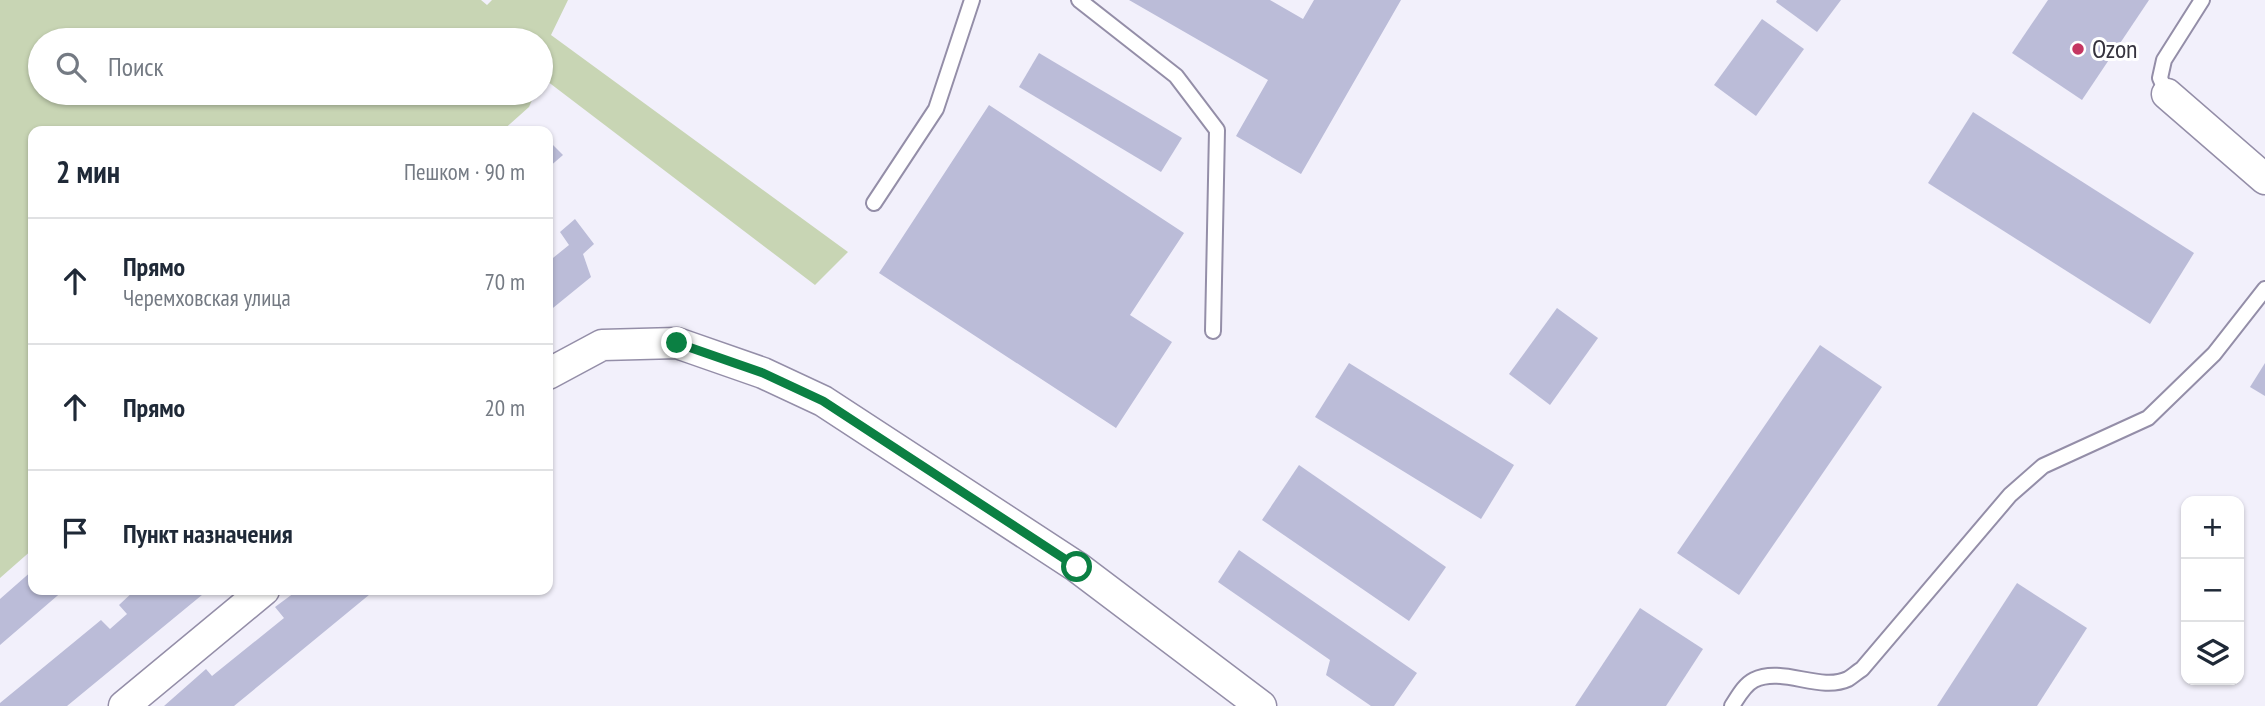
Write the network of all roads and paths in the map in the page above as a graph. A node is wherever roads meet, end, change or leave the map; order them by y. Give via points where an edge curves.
1 (972, 0) edge
2 (1079, 0) edge
3 (2202, 0) edge
4 (2168, 94) joint
5 (2265, 179) edge
6 (874, 203) dead end
7 (2265, 289) edge
8 (1213, 331) dead end
9 (553, 370) edge
10 (258, 595) edge
11 (124, 706) edge
12 (1261, 706) edge
13 (1732, 706) edge

1 - 6 lane via 936,109
2 - 8 lane via 1176,76 1217,130
3 - 4 lane via 2164,60 2160,78
4 - 5 street
7 - 13 lane via 2214,354 2148,418 2043,466 2010,495 1848,679 1768,677 1753,681
9 - 12 street via 602,345 677,343 763,373 823,401 1077,567
10 - 11 street

